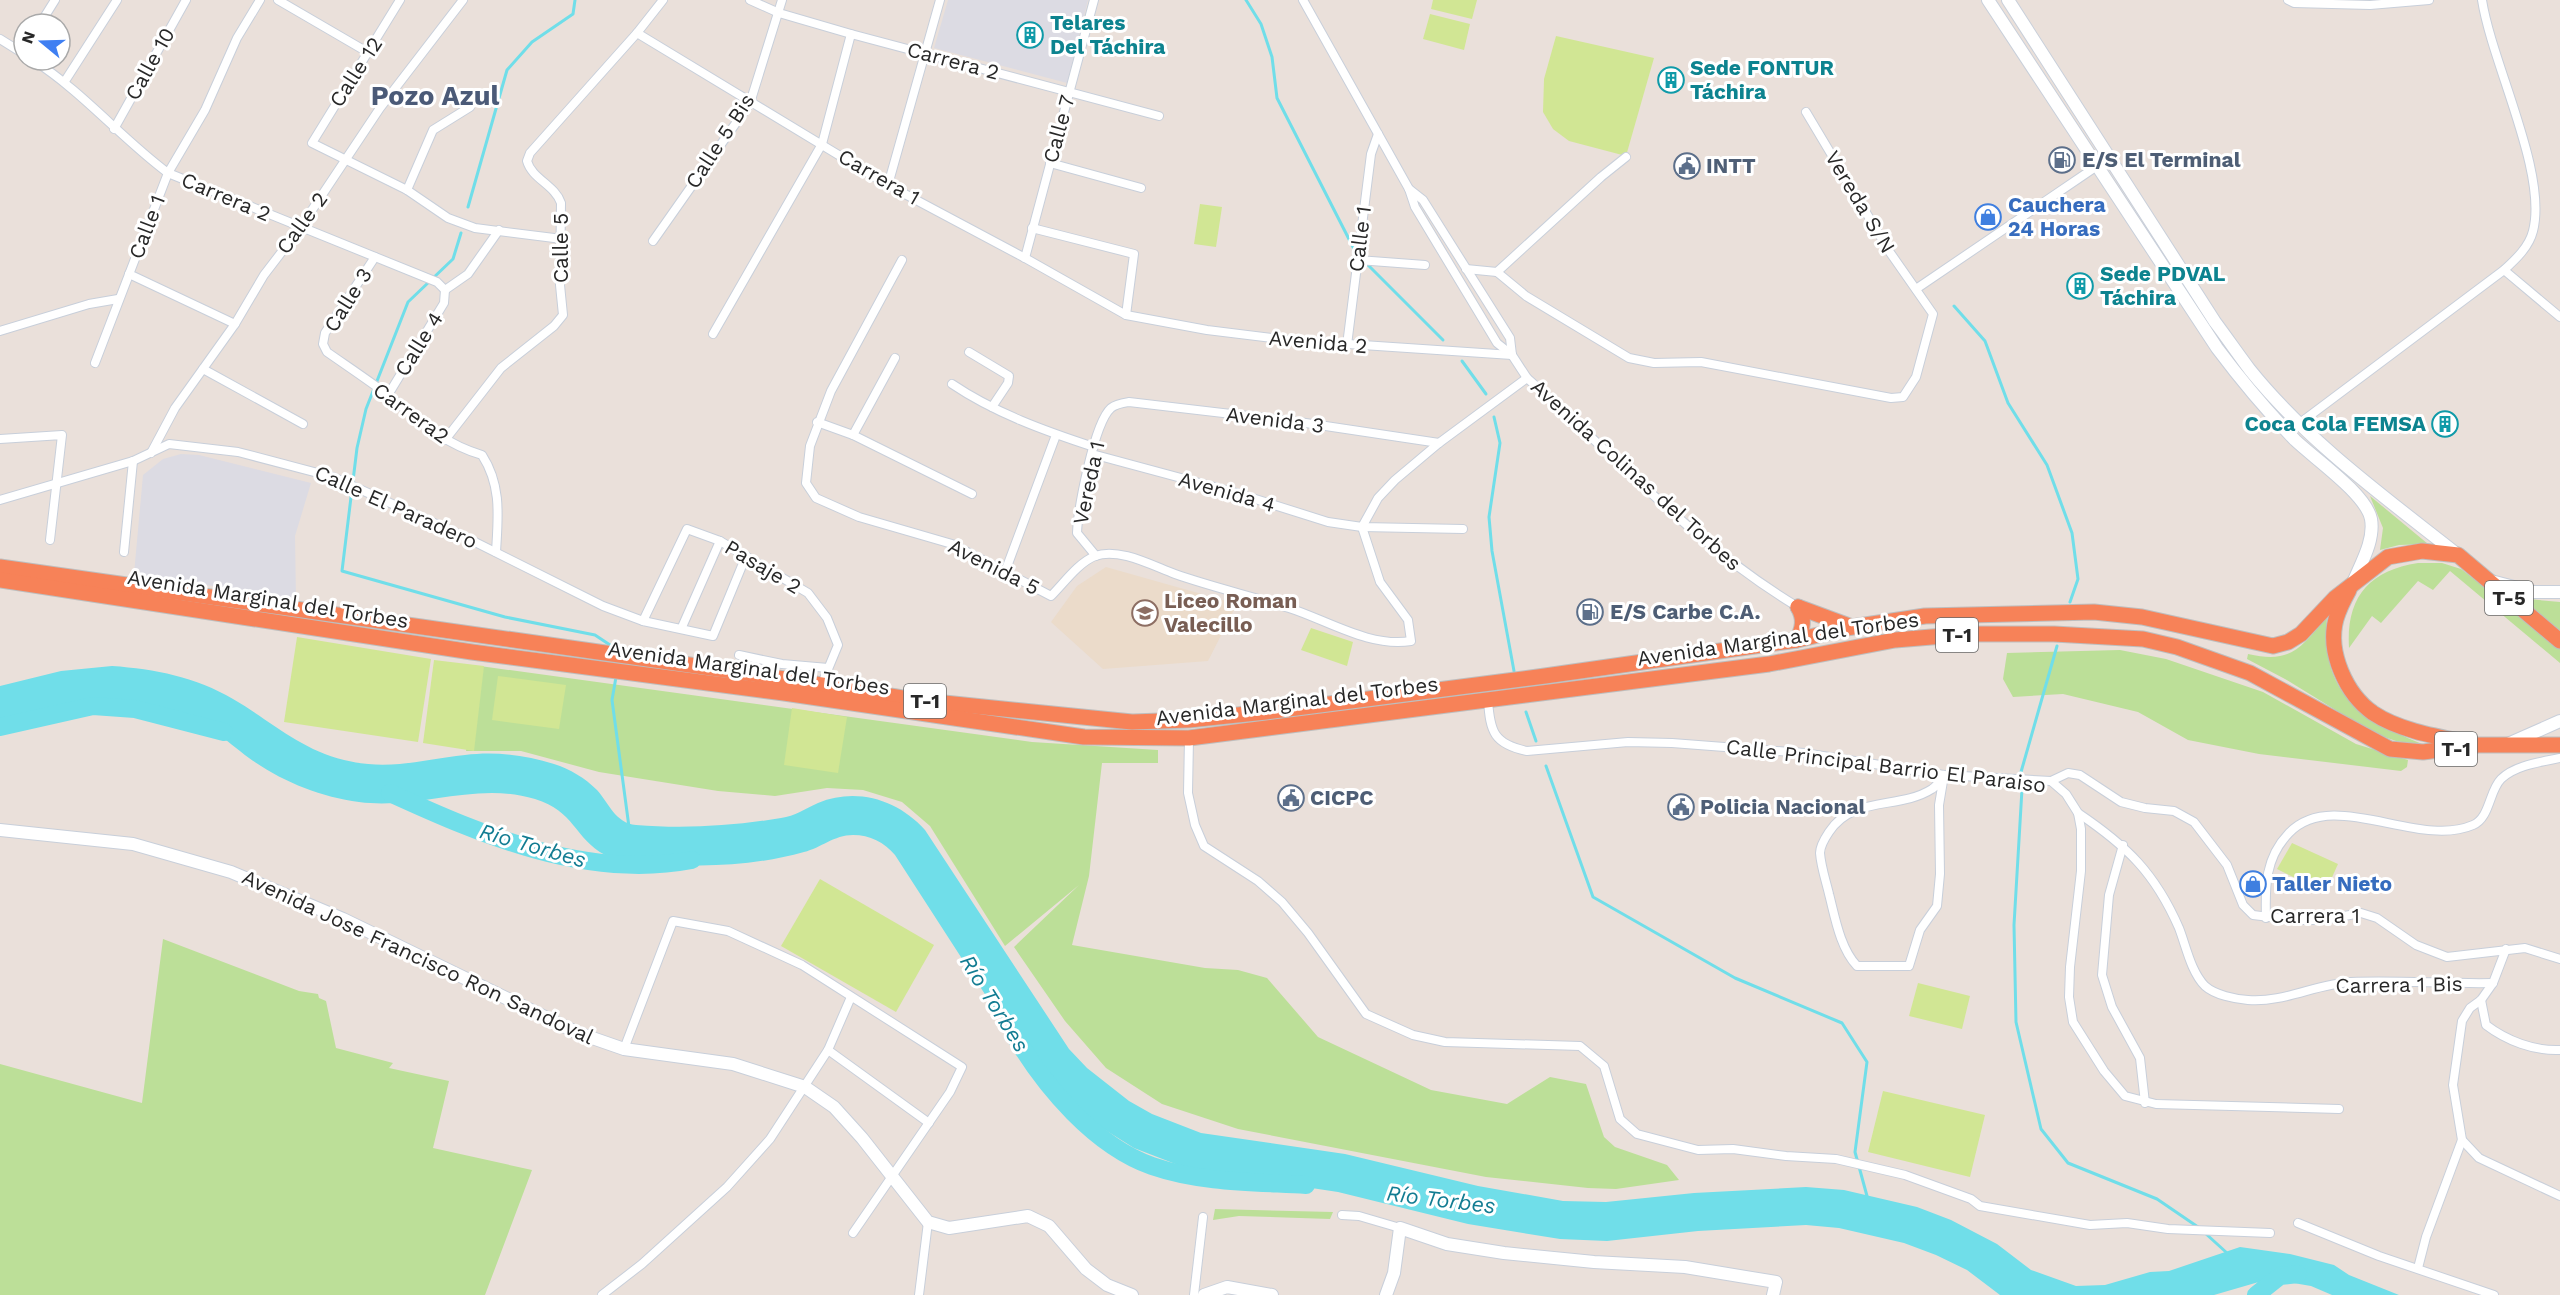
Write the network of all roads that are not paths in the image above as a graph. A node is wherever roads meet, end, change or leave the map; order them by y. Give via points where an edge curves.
1 (117, 0) edge
2 (186, 0) edge
3 (261, 0) edge
4 (400, 0) edge
5 (463, 0) edge
6 (663, 0) edge
7 (750, 0) edge
8 (782, 0) edge
9 (940, 0) edge
10 (1094, 0) edge
11 (1303, 0) edge
12 (1989, 0) edge
13 (2008, 0) edge
14 (2429, 0) edge
15 (2482, 0) edge
16 (284, 1) edge
17 (2291, 2) edge
18 (2370, 3) edge
19 (779, 13) junction
20 (638, 33) junction
21 (851, 34) junction
22 (369, 53) junction
23 (924, 54) junction
24 (51, 72) edge
25 (65, 81) junction
26 (1070, 92) junction
27 (750, 103) junction
28 (470, 107) dead end
29 (1806, 112) dead end
30 (1159, 116) dead end
31 (114, 129) junction
32 (1378, 134) junction
33 (822, 144) junction
34 (1626, 157) dead end
35 (346, 162) junction
36 (1050, 163) junction
37 (2097, 166) junction
38 (168, 173) junction
39 (888, 185) junction
40 (1141, 188) dead end
41 (1409, 189) junction
42 (407, 190) junction
43 (300, 228) junction
44 (1032, 228) junction
45 (500, 230) junction
46 (562, 239) junction
47 (653, 241) dead end
48 (375, 257) junction
49 (1026, 258) junction
50 (902, 260) dead end
51 (1358, 260) junction
52 (1425, 265) dead end
53 (1466, 269) junction
54 (2504, 270) junction
55 (1497, 272) junction
56 (129, 274) junction
57 (1916, 289) junction
58 (445, 290) junction
59 (118, 298) junction
60 (1126, 315) junction
61 (2560, 317) edge
62 (235, 324) junction
63 (0, 331) edge
64 (713, 334) dead end
65 (323, 344) joint
66 (1347, 345) junction
67 (969, 352) dead end
68 (1512, 355) junction
69 (895, 358) dead end
70 (95, 363) dead end
71 (203, 369) junction
72 (1527, 378) junction
73 (952, 384) dead end
74 (388, 395) junction
75 (992, 407) junction
76 (1112, 408) joint
77 (818, 422) junction
78 (2300, 423) junction
79 (303, 424) dead end
80 (854, 435) junction
81 (1056, 435) junction
82 (0, 439) edge
83 (445, 440) junction
84 (1439, 443) junction
85 (1093, 451) junction
86 (151, 453) junction
87 (133, 461) junction
88 (56, 485) junction
89 (972, 494) dead end
90 (0, 500) edge
91 (1362, 527) junction
92 (1463, 529) dead end
93 (50, 540) dead end
94 (720, 541) junction
95 (124, 552) dead end
96 (496, 552) junction
97 (2457, 555) junction
98 (746, 556) junction
99 (1096, 556) junction
100 (0, 567) edge
101 (1005, 572) junction
102 (0, 580) edge
103 (2488, 580) junction
104 (2352, 585) junction
105 (2560, 592) edge
106 (1798, 607) junction
107 (643, 621) junction
108 (682, 627) junction
109 (1852, 627) junction
110 (1797, 640) junction
111 (2560, 641) edge
112 (739, 655) dead end
113 (828, 668) junction
114 (1485, 684) junction
115 (821, 687) junction
116 (1488, 700) junction
117 (2560, 721) edge
118 (1189, 738) junction
119 (2506, 744) junction
120 (2478, 745) junction
121 (2560, 745) edge
122 (2560, 758) edge
123 (1944, 775) junction
124 (2050, 781) junction
125 (2078, 813) junction
126 (0, 830) edge
127 (2123, 845) junction
128 (2266, 918) junction
129 (2506, 949) junction
130 (2560, 959) edge
131 (2493, 983) junction
132 (851, 997) junction
133 (2481, 1000) junction
134 (624, 1048) junction
135 (828, 1050) junction
136 (2560, 1050) edge
137 (805, 1087) junction
138 (2145, 1103) junction
139 (2339, 1109) dead end
140 (929, 1124) junction
141 (2462, 1140) junction
142 (893, 1178) junction
143 (2560, 1196) edge
144 (1342, 1215) dead end
145 (1203, 1217) dead end
146 (928, 1222) junction
147 (2298, 1223) dead end
148 (1400, 1228) junction
149 (853, 1233) dead end
150 (2270, 1233) dead end
151 (2418, 1268) junction
152 (602, 1295) edge
153 (919, 1295) edge
154 (1132, 1295) edge
155 (1194, 1295) edge
156 (1204, 1295) edge
157 (1272, 1295) edge
158 (1386, 1295) edge
159 (1773, 1295) edge
160 (2494, 1295) edge

1 - 25 street
2 - 31 street, Calle 10
3 - 38 street, Calle 1 via 237,38 205,110
4 - 22 street, Calle 12
5 - 35 street, Calle 2 via 380,108
6 - 20 street, Calle 5
7 - 19 street, Carrera 2
8 - 19 street, Calle 5 Bis
9 - 23 street
10 - 26 street, Calle 7
11 - 32 street, Avenida Colinas del Torbes
12 - 37 street
13 - 78 street via 2215,322 2251,371
14 - 18 street
15 - 54 street via 2486,30 2532,174 2536,201 2533,233
16 - 22 street
17 - 18 street
19 - 21 street, Carrera 2
19 - 27 street, Calle 5 Bis
20 - 27 street, Carrera 1
20 - 46 street, Calle 5 via 526,161 529,169 559,196
21 - 23 street, Carrera 2
21 - 33 street
22 - 35 street, Calle 12 via 312,143
23 - 26 street, Carrera 2
23 - 39 street
24 - 25 street, Carrera 2
25 - 31 street, Carrera 2
26 - 30 street, Carrera 2
26 - 36 street, Calle 7
27 - 33 street, Carrera 1
27 - 47 street, Calle 5 Bis
28 - 42 street via 433,130
29 - 57 street, Vereda S/N
31 - 38 street, Carrera 2
32 - 41 street, Avenida Colinas del Torbes
32 - 51 street, Calle 1 via 1371,154
33 - 39 street, Carrera 1
33 - 64 street
34 - 55 street
35 - 42 street
35 - 43 street, Calle 2
36 - 40 street
36 - 44 street, Calle 7
37 - 57 street
37 - 104 street via 2238,376 2295,439 2368,508 2371,539
38 - 43 street, Carrera 2
38 - 56 street, Calle 1
39 - 49 street, Carrera 1
41 - 53 street, Avenida Colinas del Torbes via 1423,200
41 - 68 street, Avenida Colinas del Torbes via 1415,207 1497,343
42 - 45 street via 448,218 475,228
43 - 48 street, Carrera 2
43 - 62 street, Calle 2 via 264,274
44 - 49 street, Calle 7
44 - 60 street via 1134,254
45 - 46 street
45 - 58 street via 468,274
46 - 83 street, Calle 5 via 563,315 501,368
48 - 58 street, Carrera 2 via 437,282
48 - 65 street, Calle 3 via 325,333
49 - 60 street, Carrera 1
50 - 77 street, Avenida 5
51 - 52 street
51 - 66 street, Calle 1
53 - 55 street
53 - 68 street, Avenida Colinas del Torbes via 1510,338
54 - 61 street
54 - 78 street
55 - 57 street, Vereda S/N via 1526,296 1629,358 1654,363 1701,362 1891,398 1903,397 1911,387 1932,327 1933,314
56 - 59 street, Calle 1
56 - 62 street
58 - 74 street, Calle 4 via 444,303
59 - 63 street
59 - 70 street, Calle 1
60 - 66 street, Avenida 2 via 1207,330
62 - 71 street, Calle 2
65 - 74 street, Carrera2 via 327,352
66 - 68 street, Avenida 2
67 - 75 street via 1009,376
68 - 72 street, Avenida Colinas del Torbes
69 - 80 street
71 - 79 street
71 - 86 street, Calle 2 via 175,408
72 - 84 street
72 - 106 street, Avenida Colinas del Torbes via 1674,515 1764,587
73 - 75 street, Avenida 4
74 - 83 street, Carrera2
75 - 81 street, Avenida 4
76 - 84 street, Avenida 3 via 1129,402
76 - 85 street, Vereda 1
77 - 80 street
77 - 101 street, Avenida 5 via 810,446 806,483 816,498 859,517 952,544
78 - 97 street
80 - 89 street
81 - 85 street, Avenida 4
81 - 101 street
82 - 88 street via 62,435
83 - 96 street, Carrera2 via 482,455 492,470 499,511
84 - 91 street via 1378,498
85 - 91 street, Avenida 4 via 1328,522
85 - 99 street, Vereda 1 via 1077,533
86 - 87 street, Calle El Paradero
86 - 96 street, Calle El Paradero via 169,444 188,445 306,468
87 - 88 street, Calle El Paradero
87 - 95 street
88 - 90 street, Calle El Paradero
88 - 93 street
91 - 92 street, Avenida 4
91 - 99 street via 1380,582 1408,620 1411,641 1394,644 1375,639 1134,559
94 - 98 street, Pasaje 2
94 - 107 street, Pasaje 2 via 687,529
94 - 108 street
96 - 107 street, Calle El Paradero via 582,597
97 - 103 highway, T-5
97 - 104 highway, T-1 via 2402,552 2388,557
98 - 108 street, Calle El Paradero via 713,636
98 - 113 street, Pasaje 2 via 808,593 827,618 837,645
99 - 101 street, Avenida 5 via 1051,596
100 - 115 highway, Avenida Marginal del Torbes / T-1 via 760,675
102 - 118 highway, Avenida Marginal del Torbes / T-1 via 1034,731 1131,740
103 - 105 street via 2533,592
103 - 111 highway, T-5
104 - 109 highway, Avenida Marginal del Torbes / T-1 via 2301,634 2273,646 2142,617 2094,612 1925,616
104 - 120 highway via 2335,621 2337,661 2347,684 2374,713 2439,738
106 - 109 highway
106 - 110 highway via 1803,615 1803,630
107 - 108 street, Calle El Paradero
109 - 110 highway, Avenida Marginal del Torbes / T-1
110 - 114 highway, Avenida Marginal del Torbes / T-1
112 - 113 street
113 - 115 street, Pasaje 2
114 - 115 highway, Avenida Marginal del Torbes / T-1 via 1266,712 1132,722 1033,714
114 - 116 highway
116 - 118 highway, Avenida Marginal del Torbes / T-1
116 - 120 highway, Avenida Marginal del Torbes / T-1 via 1769,664 1895,640 1968,634 2101,635 2177,647 2250,673 2390,749 2423,752
116 - 123 street, Calle Principal Barrio El Paraiso via 1490,724 1500,741 1527,751 1628,742 1672,743 1804,753
117 - 119 street
118 - 150 street via 1188,793 1204,846 1258,881 1282,902 1355,1002 1385,1025 1445,1042 1580,1046 1604,1066 1620,1119 1628,1127 1637,1134 1698,1150 1733,1149 1836,1159 1905,1175 1971,1199 1980,1206 2064,1222
119 - 120 highway, Avenida Marginal del Torbes / T-1
119 - 121 highway, Avenida Marginal del Torbes
122 - 128 street via 2509,772 2499,781 2481,819 2474,825 2418,829 2329,815 2308,818 2279,843 2269,864
123 - 123 street via 1939,806 1937,906 1920,930 1909,966 1857,966 1837,924 1823,870 1823,844 1845,815 1860,807 1933,789
123 - 124 street, Calle Principal Barrio El Paraiso
124 - 125 street, Calle Principal Barrio El Paraiso via 2066,794
124 - 128 street, Carrera 1 via 2068,773 2080,775 2121,801 2174,811 2194,822 2227,865 2243,905 2253,915
125 - 127 street, Carrera 1 Bis
125 - 138 street via 2081,871 2069,997 2073,1022 2125,1096
126 - 134 street, Avenida Jose Francisco Ron Sandoval via 133,844 231,872 343,919 578,1033
127 - 131 street, Carrera 1 Bis via 2147,870 2164,896 2196,972 2214,992 2248,1000 2278,998 2350,982
127 - 138 street via 2109,895 2102,975 2112,1007 2140,1058
128 - 129 street, Carrera 1 via 2322,920 2361,913 2377,918 2416,945 2447,957
129 - 130 street, Carrera 1 via 2525,948
129 - 131 street
131 - 133 street
132 - 134 street via 765,946 728,932 673,921
132 - 135 street
132 - 140 street via 962,1067
133 - 136 street via 2486,1025 2499,1035 2548,1051
133 - 141 street via 2462,1021 2458,1040 2453,1085
134 - 137 street, Avenida Jose Francisco Ron Sandoval via 734,1064
135 - 137 street
135 - 140 street
137 - 142 street, Avenida Jose Francisco Ron Sandoval via 834,1107
137 - 152 street via 770,1139 727,1187
138 - 139 street
140 - 142 street
141 - 143 street via 2479,1158
141 - 151 street
142 - 146 street, Avenida Jose Francisco Ron Sandoval
142 - 149 street
144 - 148 street
145 - 155 street
146 - 153 street
146 - 154 street via 949,1228 1028,1216 1048,1226 1086,1269
147 - 151 street
148 - 158 street via 1394,1274
148 - 159 street via 1447,1244 1504,1253 1685,1267 1776,1282
151 - 160 street
156 - 157 street via 1227,1287

